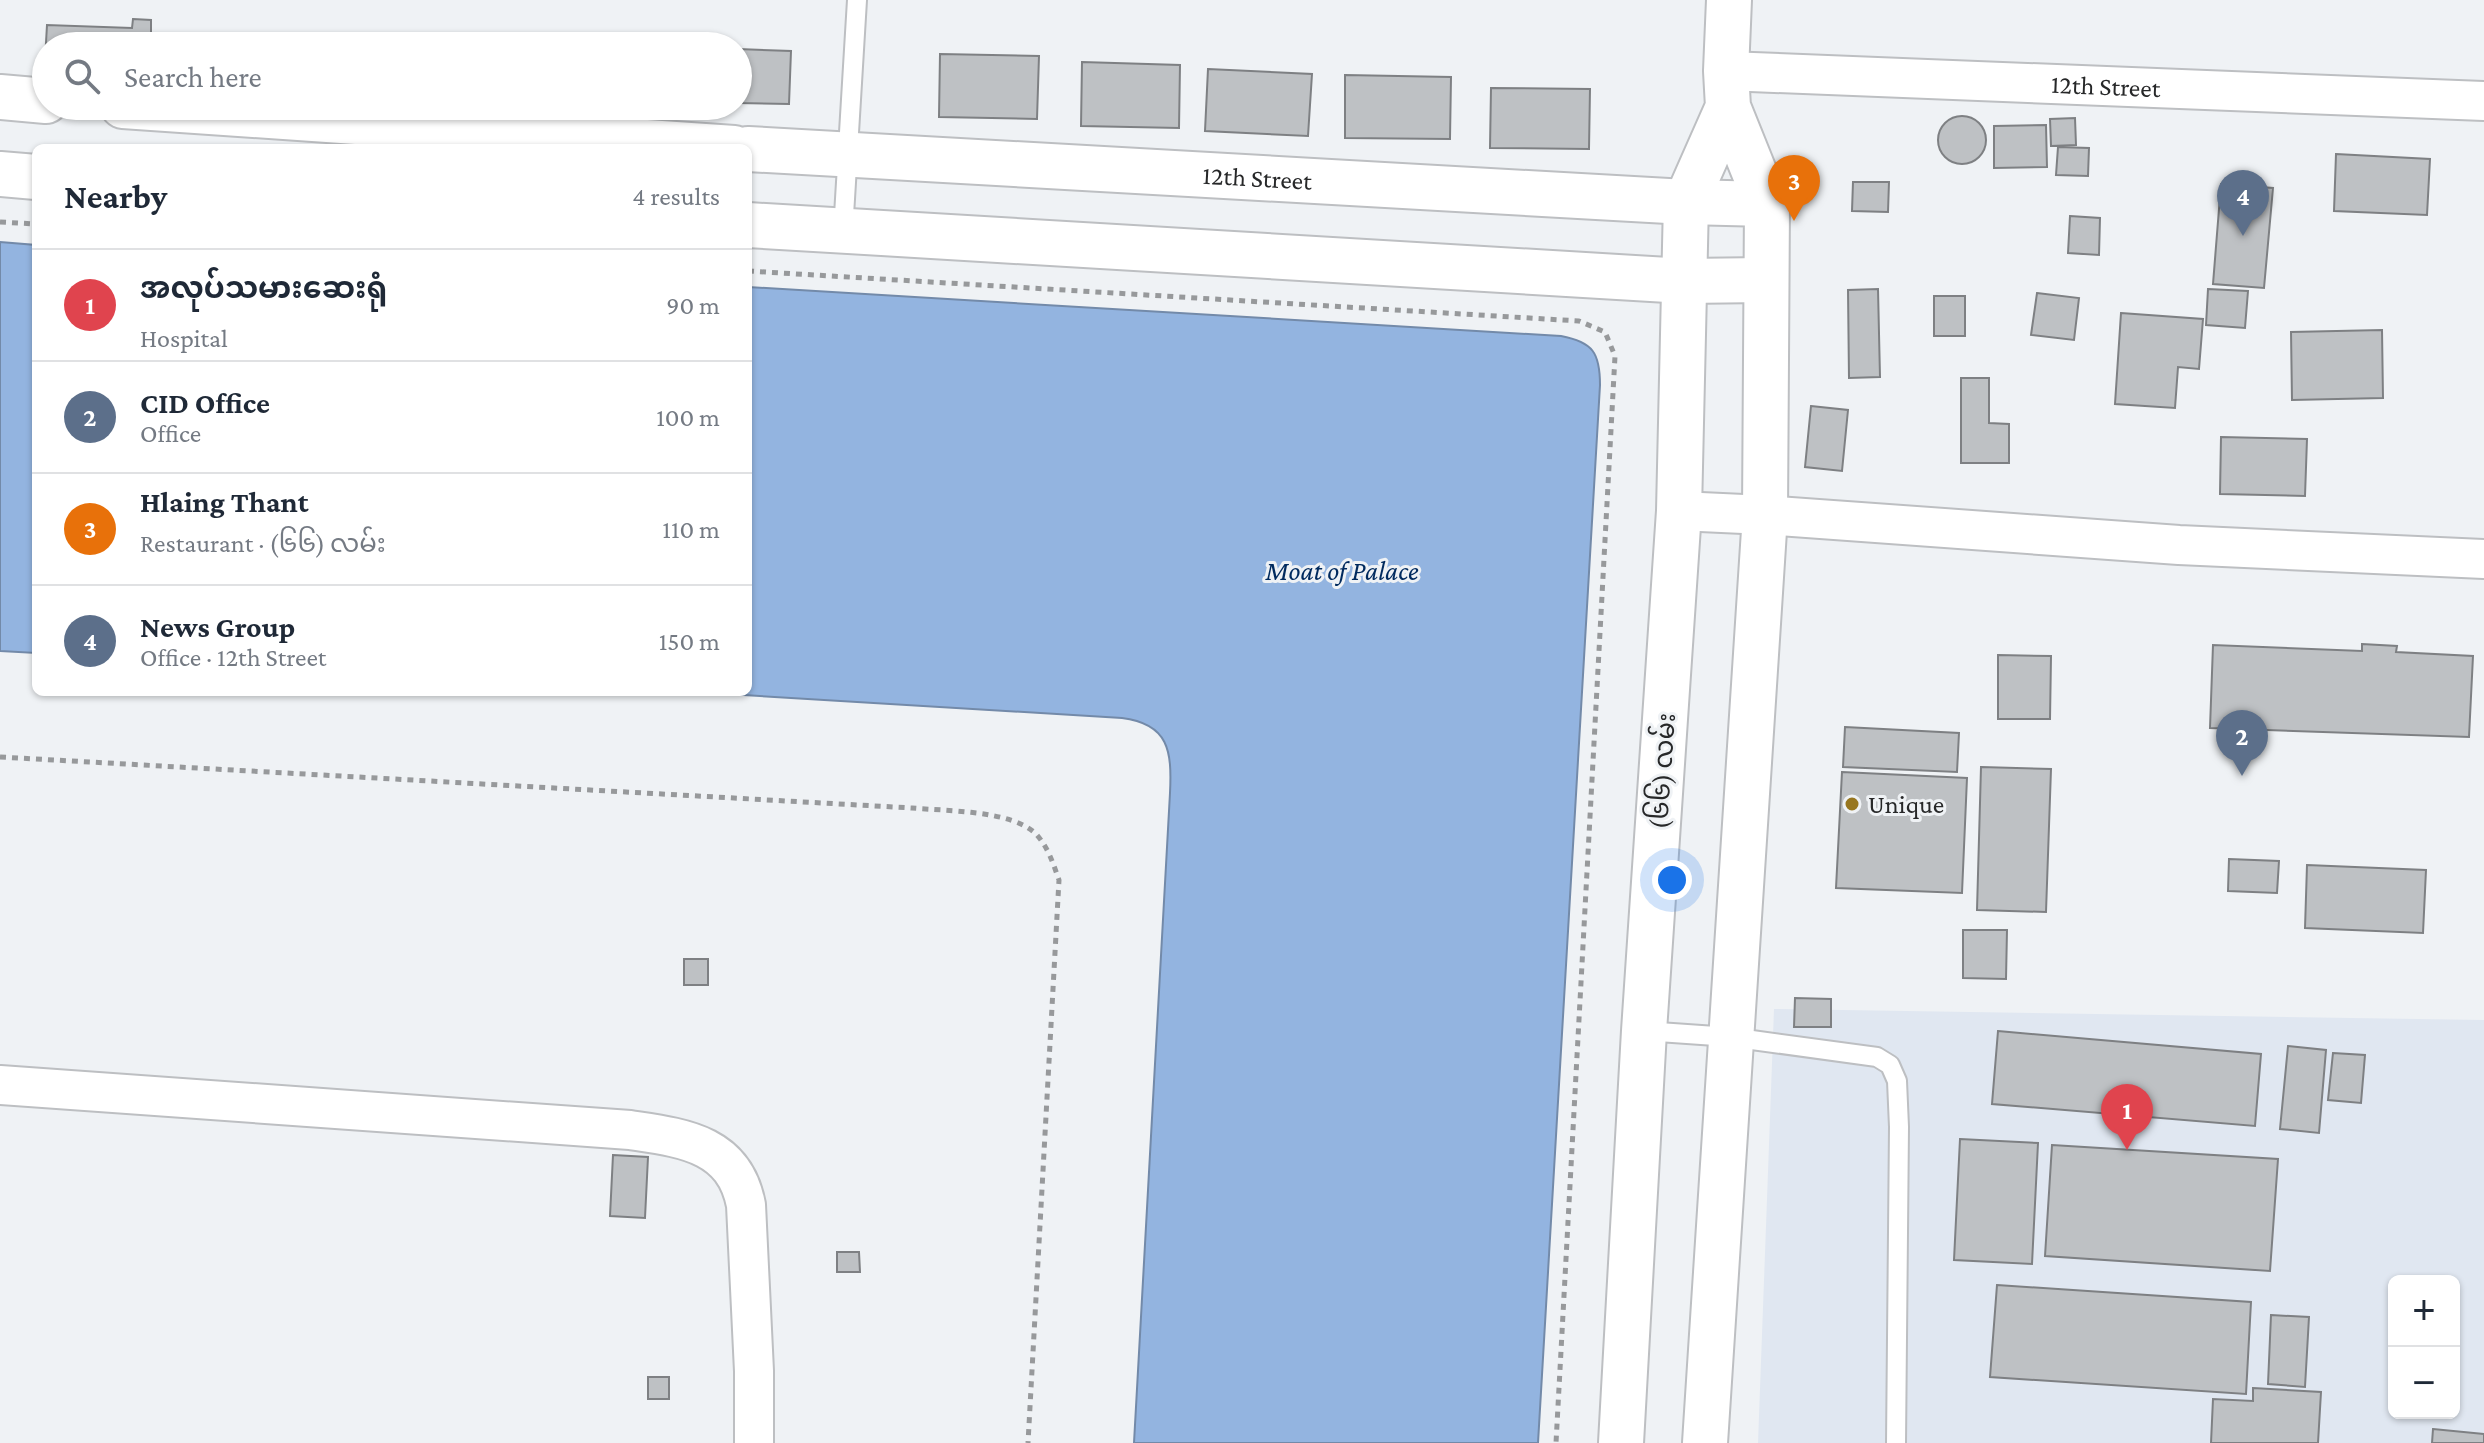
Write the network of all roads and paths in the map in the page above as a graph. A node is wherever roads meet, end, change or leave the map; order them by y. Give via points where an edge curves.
1 (857, 0) edge
2 (1729, 0) edge
3 (1727, 89) junction
4 (0, 97) edge
5 (32, 100) edge
6 (2484, 101) edge
7 (327, 120) edge
8 (676, 144) edge
9 (752, 149) edge
10 (846, 156) junction
11 (0, 174) edge
12 (32, 177) edge
13 (1686, 202) junction
14 (1767, 204) junction
15 (0, 222) edge
16 (32, 224) edge
17 (752, 225) edge
18 (843, 232) junction
19 (752, 271) edge
20 (1765, 280) junction
21 (1685, 281) junction
22 (1679, 511) junction
23 (1765, 515) junction
24 (2484, 559) edge
25 (0, 757) edge
26 (1644, 1031) junction
27 (1730, 1037) junction
28 (0, 1085) edge
29 (754, 1443) edge
30 (1028, 1443) edge
31 (1556, 1443) edge
32 (1621, 1443) edge
33 (1705, 1443) edge
34 (1896, 1443) edge

1 - 10 lane
2 - 3 main road, (၆၆) လမ်း
3 - 6 street, 12th Street
3 - 13 main road, (၆၆) လမ်း
3 - 14 main road, (၆၆) လမ်း
4 - 5 main road
7 - 8 main road
9 - 10 main road, 12th Street
10 - 13 main road, 12th Street
10 - 18 lane
11 - 12 main road
13 - 14 main road, 12th Street
13 - 21 main road, (၆၆) လမ်း
14 - 20 main road, (၆၆) လမ်း
15 - 16 path
17 - 18 main road
18 - 21 main road
19 - 31 path via 1579,321 1605,332 1615,356
20 - 21 main road
20 - 23 main road, (၆၆) လမ်း
21 - 22 main road, (၆၆) လမ်း
22 - 23 street
22 - 26 main road, (၆၆) လမ်း
23 - 24 street via 2179,545
23 - 27 main road, (၆၆) လမ်း
25 - 30 path via 912,808 1012,820 1035,833 1059,880
26 - 27 lane
26 - 32 main road, (၆၆) လမ်း
27 - 33 main road, (၆၆) လမ်း
27 - 34 lane via 1877,1057 1890,1065 1897,1081
28 - 29 street via 630,1130 680,1137 709,1148 742,1183 746,1205

